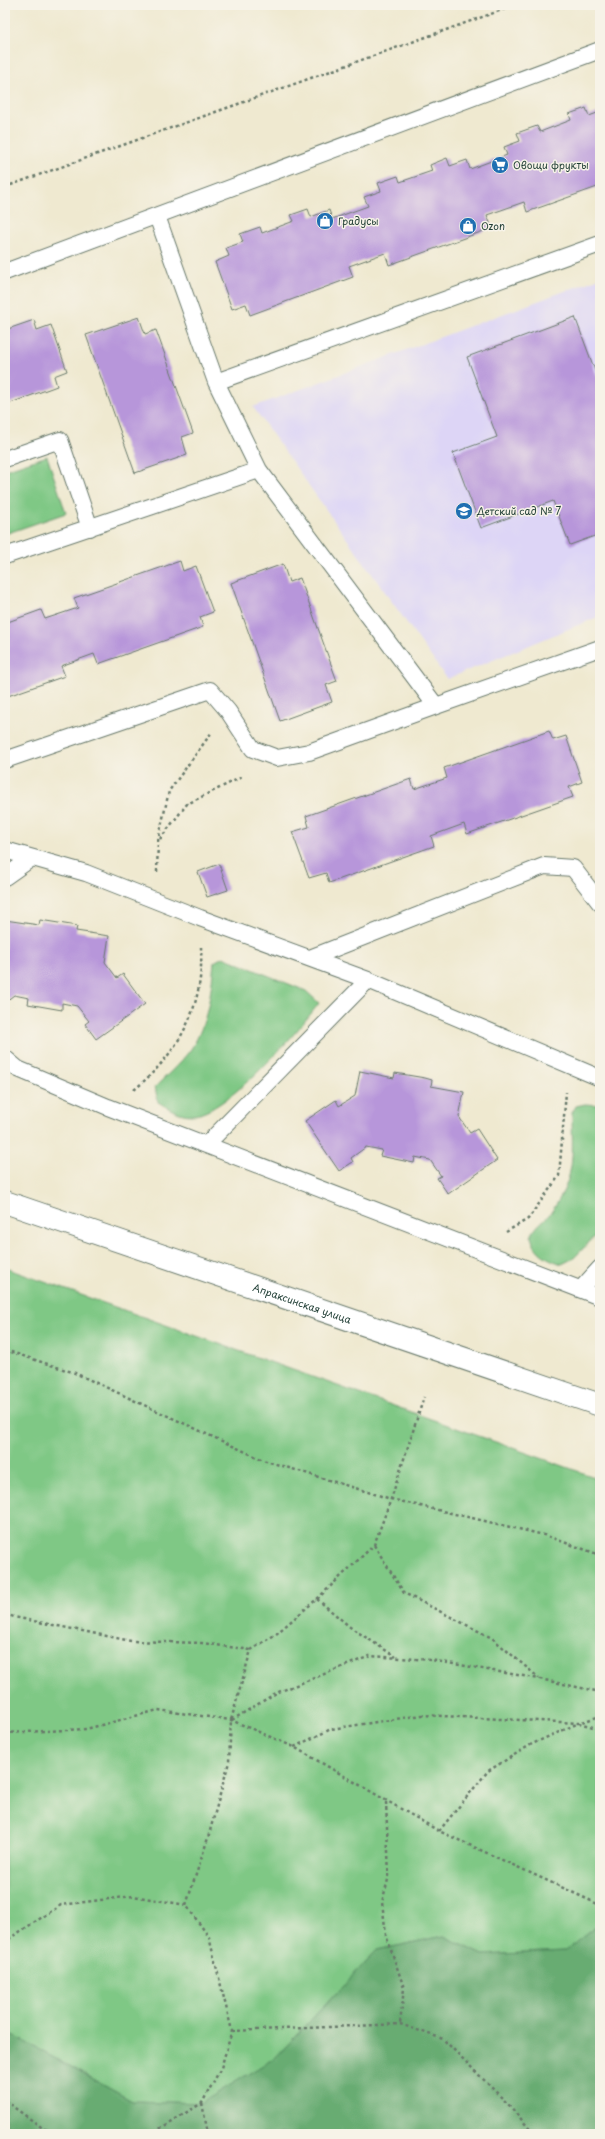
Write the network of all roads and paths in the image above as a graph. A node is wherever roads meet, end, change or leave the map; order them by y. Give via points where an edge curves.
1 (516, 5) edge
2 (600, 50) edge
3 (5, 187) edge
4 (157, 216) junction
5 (600, 244) edge
6 (5, 272) edge
7 (216, 382) junction
8 (5, 459) edge
9 (259, 470) junction
10 (90, 528) junction
11 (5, 556) edge
12 (600, 648) edge
13 (436, 706) junction
14 (228, 711) junction
15 (5, 760) edge
16 (242, 776) dead end
17 (158, 841) junction
18 (5, 850) edge
19 (32, 858) junction
20 (5, 877) edge
21 (156, 901) junction
22 (600, 903) edge
23 (200, 918) junction
24 (310, 958) junction
25 (368, 980) junction
26 (5, 1058) edge
27 (572, 1066) junction
28 (600, 1078) edge
29 (108, 1108) junction
30 (207, 1144) junction
31 (5, 1202) edge
32 (484, 1251) junction
33 (600, 1268) edge
34 (581, 1289) junction
35 (600, 1297) edge
36 (5, 1350) edge
37 (424, 1397) dead end
38 (600, 1405) edge
39 (392, 1499) junction
40 (374, 1545) junction
41 (600, 1555) edge
42 (317, 1600) junction
43 (5, 1614) edge
44 (251, 1650) junction
45 (397, 1657) junction
46 (540, 1679) junction
47 (600, 1692) edge
48 (600, 1716) edge
49 (231, 1720) junction
50 (579, 1723) junction
51 (600, 1729) edge
52 (5, 1733) edge
53 (294, 1747) junction
54 (386, 1802) junction
55 (439, 1831) junction
56 (186, 1904) junction
57 (600, 1904) edge
58 (5, 1944) edge
59 (400, 2024) junction
60 (232, 2031) junction
61 (5, 2101) edge
62 (202, 2103) junction
63 (65, 2134) edge
64 (151, 2134) edge
65 (208, 2134) edge
66 (534, 2134) edge

1 - 3 path
2 - 4 lane
4 - 6 lane
4 - 7 lane
5 - 7 lane
7 - 9 lane
8 - 10 lane via 60,440
9 - 10 lane
9 - 13 lane
10 - 11 lane
12 - 13 lane
13 - 14 lane via 309,752 276,758 254,750
14 - 15 lane via 210,690
14 - 17 path via 170,791
16 - 17 path via 187,804
17 - 21 path
18 - 19 lane
19 - 20 lane
19 - 21 lane via 86,873
21 - 23 lane
22 - 24 lane via 573,868 544,866
23 - 24 lane
23 - 29 path via 202,958 198,993 188,1026 170,1054 151,1075
24 - 25 lane
25 - 27 lane
25 - 30 lane
26 - 29 lane via 18,1069
27 - 28 lane
27 - 32 path via 564,1100 563,1149 559,1176 528,1219 513,1230 494,1238
29 - 30 lane
30 - 32 lane
31 - 38 street, Апраксинская улица
32 - 34 lane
33 - 34 lane
34 - 35 lane
36 - 39 path via 75,1373 263,1460
37 - 39 path
39 - 40 path
39 - 41 path via 544,1535
40 - 42 path
40 - 46 path via 404,1593 492,1638
42 - 44 path via 276,1634
42 - 45 path via 350,1627
43 - 44 path via 14,1618 131,1641 202,1643
44 - 49 path
45 - 46 path via 431,1660
45 - 49 path via 370,1656 276,1693
46 - 47 path
48 - 50 path
49 - 52 path via 158,1710 86,1730
49 - 53 path
49 - 56 path via 229,1762
50 - 51 path
50 - 53 path via 422,1715 331,1729
50 - 55 path via 532,1744 488,1771
53 - 54 path
54 - 55 path
54 - 59 path via 389,1876 382,1902 386,1935 404,1988
55 - 57 path
56 - 58 path via 133,1896 61,1905 10,1938
56 - 60 path via 209,1937
59 - 60 path
59 - 66 path via 443,2039 509,2105
60 - 62 path via 221,2068
61 - 63 path via 44,2129
62 - 64 path
62 - 65 path

